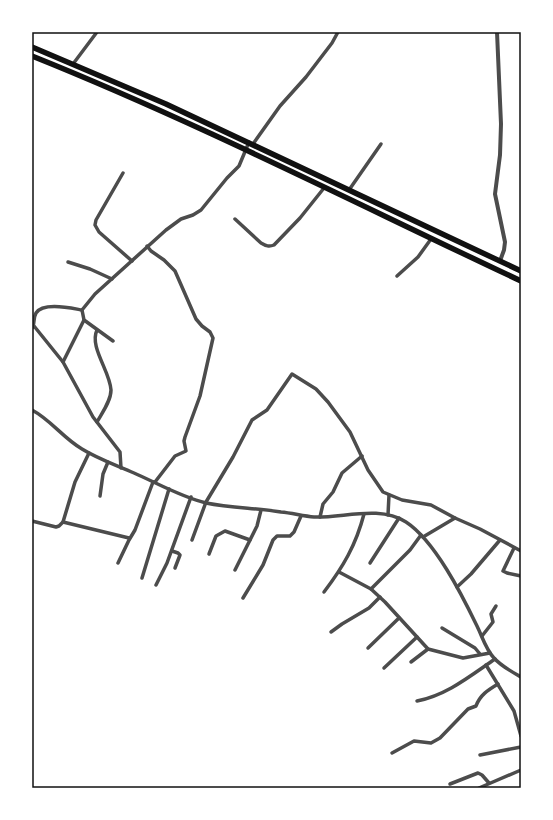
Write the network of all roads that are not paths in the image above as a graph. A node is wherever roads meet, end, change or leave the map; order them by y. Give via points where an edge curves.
1 (97, 32) edge
2 (338, 32) edge
3 (497, 32) edge
4 (32, 47) edge
5 (32, 56) edge
6 (73, 64) junction
7 (251, 143) junction
8 (381, 144) dead end
9 (245, 150) junction
10 (123, 172) dead end
11 (324, 188) junction
12 (348, 190) junction
13 (235, 219) dead end
14 (431, 239) junction
15 (148, 246) junction
16 (132, 260) junction
17 (500, 261) junction
18 (68, 262) dead end
19 (521, 271) edge
20 (397, 276) dead end
21 (112, 279) junction
22 (521, 281) edge
23 (32, 310) edge
24 (82, 310) junction
25 (36, 313) junction
26 (84, 320) junction
27 (33, 327) edge
28 (97, 330) junction
29 (113, 341) dead end
30 (63, 362) junction
31 (32, 410) edge
32 (97, 422) junction
33 (89, 453) junction
34 (362, 456) junction
35 (108, 462) junction
36 (121, 468) junction
37 (154, 482) junction
38 (169, 489) junction
39 (388, 495) junction
40 (100, 496) dead end
41 (191, 497) junction
42 (206, 502) junction
43 (261, 510) junction
44 (364, 514) junction
45 (388, 515) junction
46 (301, 516) junction
47 (320, 517) junction
48 (399, 518) junction
49 (454, 518) junction
50 (32, 521) edge
51 (63, 522) junction
52 (422, 536) junction
53 (129, 538) junction
54 (192, 540) dead end
55 (250, 540) junction
56 (500, 540) junction
57 (514, 548) junction
58 (172, 551) junction
59 (521, 552) edge
60 (210, 554) dead end
61 (370, 562) dead end
62 (118, 563) dead end
63 (175, 568) dead end
64 (235, 570) dead end
65 (339, 572) junction
66 (521, 576) edge
67 (142, 578) dead end
68 (156, 585) dead end
69 (457, 587) junction
70 (371, 589) junction
71 (324, 592) dead end
72 (380, 597) junction
73 (244, 598) dead end
74 (496, 606) dead end
75 (399, 618) junction
76 (442, 628) dead end
77 (331, 632) dead end
78 (482, 636) junction
79 (417, 637) junction
80 (368, 648) dead end
81 (428, 649) junction
82 (490, 653) junction
83 (480, 654) junction
84 (495, 659) junction
85 (411, 662) dead end
86 (486, 665) junction
87 (384, 668) dead end
88 (521, 677) edge
89 (498, 684) junction
90 (417, 701) dead end
91 (521, 736) edge
92 (521, 747) edge
93 (392, 753) dead end
94 (480, 755) dead end
95 (521, 770) edge
96 (489, 783) junction
97 (450, 784) dead end
98 (479, 788) edge

1 - 6 street
2 - 7 street via 306,77
3 - 17 street via 501,124 495,194 505,242
4 - 6 highway
5 - 9 highway via 130,97
6 - 7 highway
7 - 9 street
7 - 12 highway
8 - 12 street
9 - 11 highway
9 - 15 street via 239,166 201,210 176,222
10 - 16 street via 95,225 99,232
11 - 13 street via 274,245 266,246 261,243
11 - 14 highway
12 - 17 highway
14 - 20 street via 418,257
14 - 22 highway
15 - 16 street
15 - 37 street via 176,271 196,319 213,338 200,396 184,441 186,450 175,456
16 - 21 street
17 - 19 highway
18 - 21 street
21 - 24 street
23 - 25 street
24 - 25 street via 45,307
24 - 26 street
25 - 27 street
26 - 28 street
26 - 30 street
27 - 30 street
28 - 29 street
28 - 32 street via 96,347 105,366 111,390
30 - 32 street
31 - 33 street
32 - 36 street via 120,452
33 - 35 street
33 - 51 street via 75,482
34 - 39 street via 373,479
34 - 42 street via 350,432 328,402 316,389 292,374 267,410 252,420
34 - 47 street via 342,473 323,504
35 - 36 street
35 - 40 street via 103,474
36 - 37 street
37 - 38 street
37 - 53 street via 138,523
38 - 41 street
38 - 67 street
39 - 45 street
39 - 49 street via 431,505
41 - 42 street
41 - 58 street
42 - 43 street
42 - 54 street
43 - 46 street
43 - 55 street
44 - 45 street
44 - 47 street
44 - 65 street via 355,542
45 - 48 street
46 - 47 street
46 - 73 street via 292,534 288,537 277,536 273,540 263,565
48 - 52 street
48 - 61 street
49 - 52 street
49 - 56 street
50 - 51 street via 56,527
51 - 53 street
52 - 69 street
52 - 70 street
53 - 62 street
55 - 60 street via 225,531 216,536
55 - 64 street
56 - 57 street
56 - 69 street via 472,574
57 - 59 street
57 - 66 street via 503,570
58 - 63 street via 180,555
58 - 68 street
65 - 70 street
65 - 71 street
69 - 78 street
70 - 72 street
72 - 75 street
72 - 77 street via 369,608
74 - 78 street via 491,614 493,622
75 - 79 street
75 - 80 street
76 - 83 street via 475,648
78 - 82 street
79 - 81 street
79 - 87 street
81 - 83 street via 463,658
81 - 85 street
82 - 83 street
82 - 84 street
84 - 86 street
84 - 88 street
86 - 89 street
86 - 90 street via 444,692
89 - 91 street via 514,711
89 - 93 street via 485,692 478,699 476,706 468,709 440,738 431,742 414,742
92 - 94 street
95 - 96 street
96 - 97 street via 478,773
96 - 98 street

